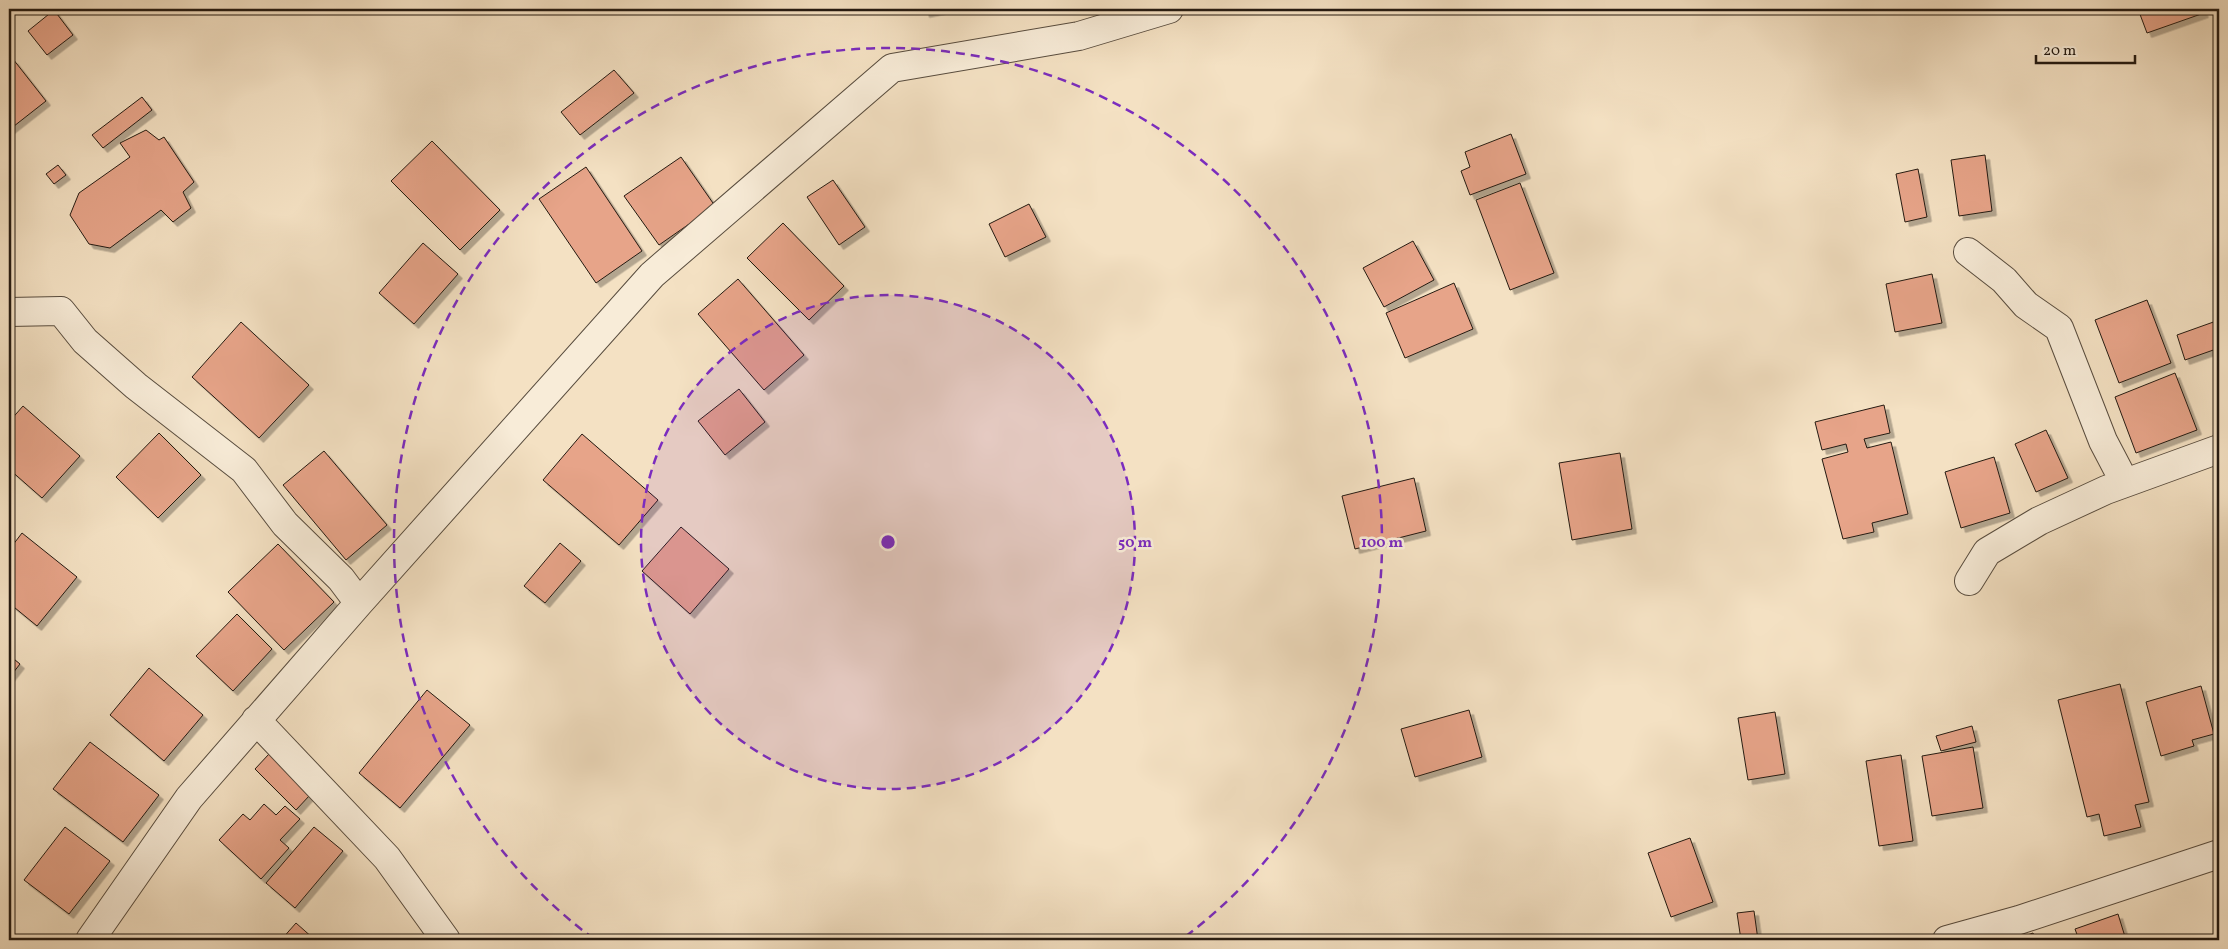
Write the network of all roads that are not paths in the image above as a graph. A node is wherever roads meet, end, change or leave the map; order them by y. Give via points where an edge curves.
1 (1169, 9) edge
2 (1968, 252) dead end
3 (9, 312) edge
4 (2219, 449) edge
5 (2125, 483) junction
6 (1969, 581) dead end
7 (358, 602) junction
8 (256, 720) junction
9 (2219, 854) edge
10 (90, 940) edge
11 (446, 940) edge
12 (1947, 940) edge

1 - 7 street via 1079,36 892,68 652,275
2 - 5 street via 2004,280 2026,305 2059,328 2103,441
3 - 7 street via 62,310 85,341 136,386 244,470 285,524 341,579
4 - 5 street
5 - 6 street via 2038,521 1987,552
7 - 8 street
8 - 10 street via 189,798
8 - 11 street via 387,858
9 - 12 street via 2019,920

